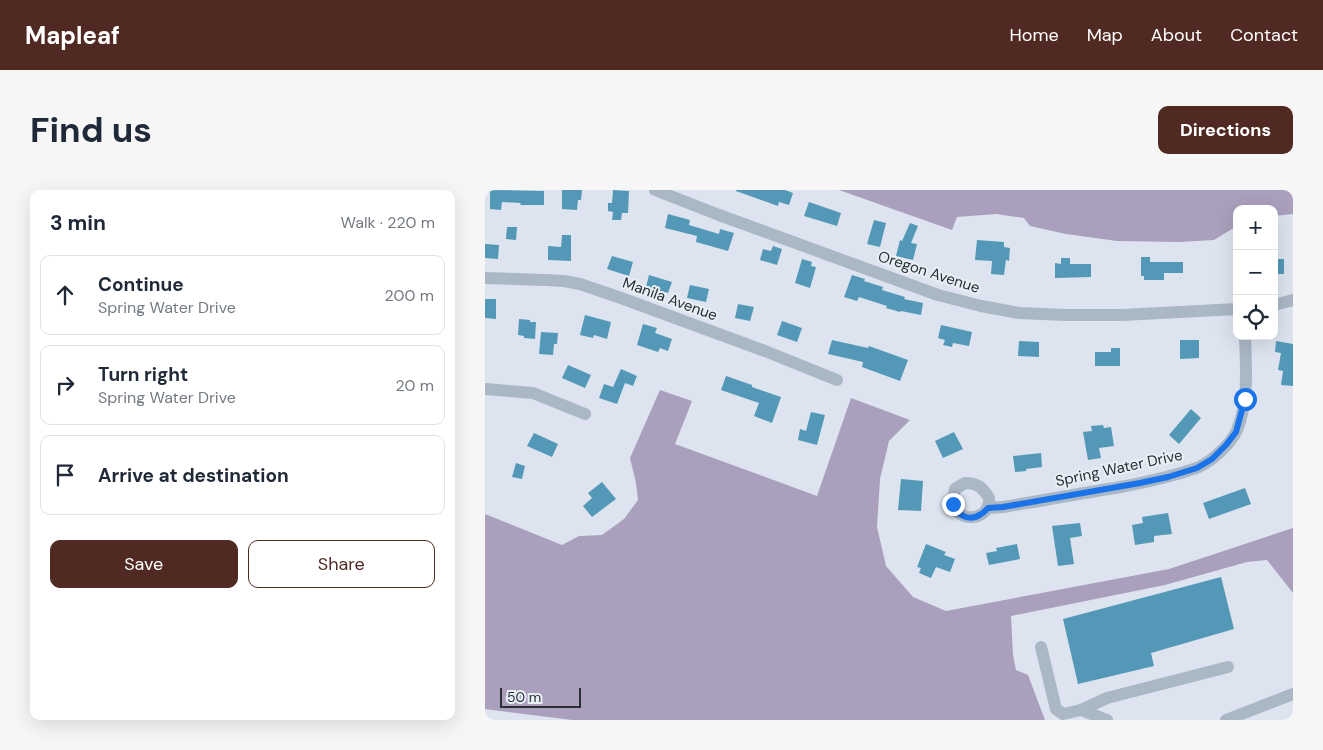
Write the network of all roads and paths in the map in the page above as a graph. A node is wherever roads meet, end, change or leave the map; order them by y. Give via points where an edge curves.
1 (655, 190) edge
2 (485, 278) edge
3 (1293, 300) edge
4 (1278, 304) edge
5 (1233, 309) edge
6 (1245, 340) edge
7 (837, 380) dead end
8 (485, 389) edge
9 (585, 414) dead end
10 (988, 508) dead end
11 (1041, 647) dead end
12 (1228, 667) dead end
13 (1293, 694) edge
14 (1081, 710) junction
15 (1107, 720) edge
16 (1226, 720) edge

1 - 5 street, Oregon Avenue via 938,294 981,306 1019,313 1065,315
2 - 7 street, Manila Avenue via 580,284
3 - 4 street
6 - 10 street, Spring Water Drive via 1247,376 1243,412 1236,432 1212,459 1197,468 1168,477
8 - 9 street via 533,393
11 - 14 street via 1056,709 1063,714
12 - 14 street via 1107,698
13 - 16 street
14 - 15 street

